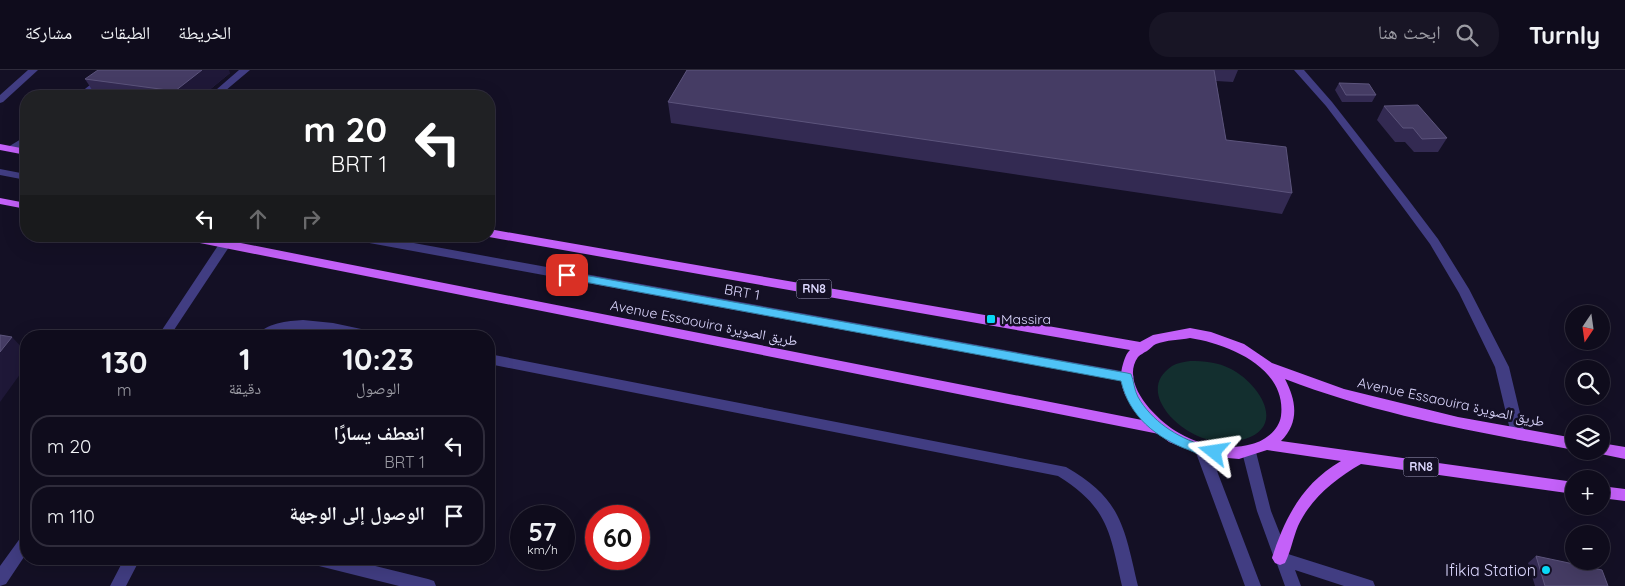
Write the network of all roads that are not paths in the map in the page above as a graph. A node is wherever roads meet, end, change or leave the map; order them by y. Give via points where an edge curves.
1 (33, 70) edge
2 (115, 70) edge
3 (245, 70) edge
4 (1299, 70) edge
5 (0, 87) edge
6 (11, 89) junction
7 (89, 90) edge
8 (221, 90) edge
9 (0, 100) edge
10 (20, 144) edge
11 (0, 147) edge
12 (12, 150) junction
13 (20, 151) edge
14 (0, 172) edge
15 (20, 176) edge
16 (0, 201) edge
17 (20, 205) edge
18 (495, 234) edge
19 (214, 242) edge
20 (386, 242) edge
21 (224, 244) junction
22 (168, 330) edge
23 (275, 330) edge
24 (336, 330) edge
25 (1140, 347) junction
26 (495, 360) edge
27 (1267, 366) junction
28 (1127, 377) junction
29 (1158, 429) junction
30 (1518, 434) junction
31 (1565, 442) edge
32 (1268, 445) junction
33 (1202, 450) junction
34 (1610, 450) edge
35 (1249, 452) junction
36 (1625, 453) edge
37 (1359, 458) junction
38 (1565, 487) edge
39 (1610, 493) edge
40 (1625, 495) edge
41 (20, 551) edge
42 (1280, 558) junction
43 (129, 565) edge
44 (343, 565) edge
45 (0, 579) edge
46 (118, 586) edge
47 (428, 586) edge
48 (1130, 586) edge
49 (1253, 586) edge
50 (1293, 586) edge
51 (1367, 586) edge

1 - 6 street
2 - 7 street
3 - 8 street
4 - 30 street via 1403,200 1465,292 1502,367
5 - 6 street
6 - 9 street
10 - 12 street
11 - 12 main road
12 - 13 main road
14 - 15 street
16 - 17 main road
18 - 25 main road, RN8
19 - 21 main road, Avenue Essaouira طريق الصويرة / RN8
20 - 28 street, BRT 1
21 - 22 street
21 - 29 main road, Avenue Essaouira طريق الصويرة / RN8
23 - 24 street via 296,324
25 - 27 main road, RN8 via 1154,338 1170,334 1197,334 1231,342
25 - 28 main road via 1130,361
26 - 48 street via 1061,471 1092,490 1110,512
27 - 30 main road, Avenue Essaouira طريق الصويرة / RN8 via 1384,406
27 - 32 main road, RN8 via 1288,400 1289,418 1282,433
28 - 29 main road, RN8 via 1130,395
29 - 33 main road, RN8
30 - 31 main road, Avenue Essaouira طريق الصويرة / RN8
32 - 35 main road, RN8
32 - 37 main road, RN8
33 - 35 main road, RN8 via 1226,454
33 - 49 street
34 - 36 main road
35 - 42 street
37 - 38 main road, RN8
37 - 42 main road via 1332,473 1306,498 1294,517
39 - 40 main road
41 - 45 street
42 - 50 street
42 - 51 street
43 - 46 street
44 - 47 street

